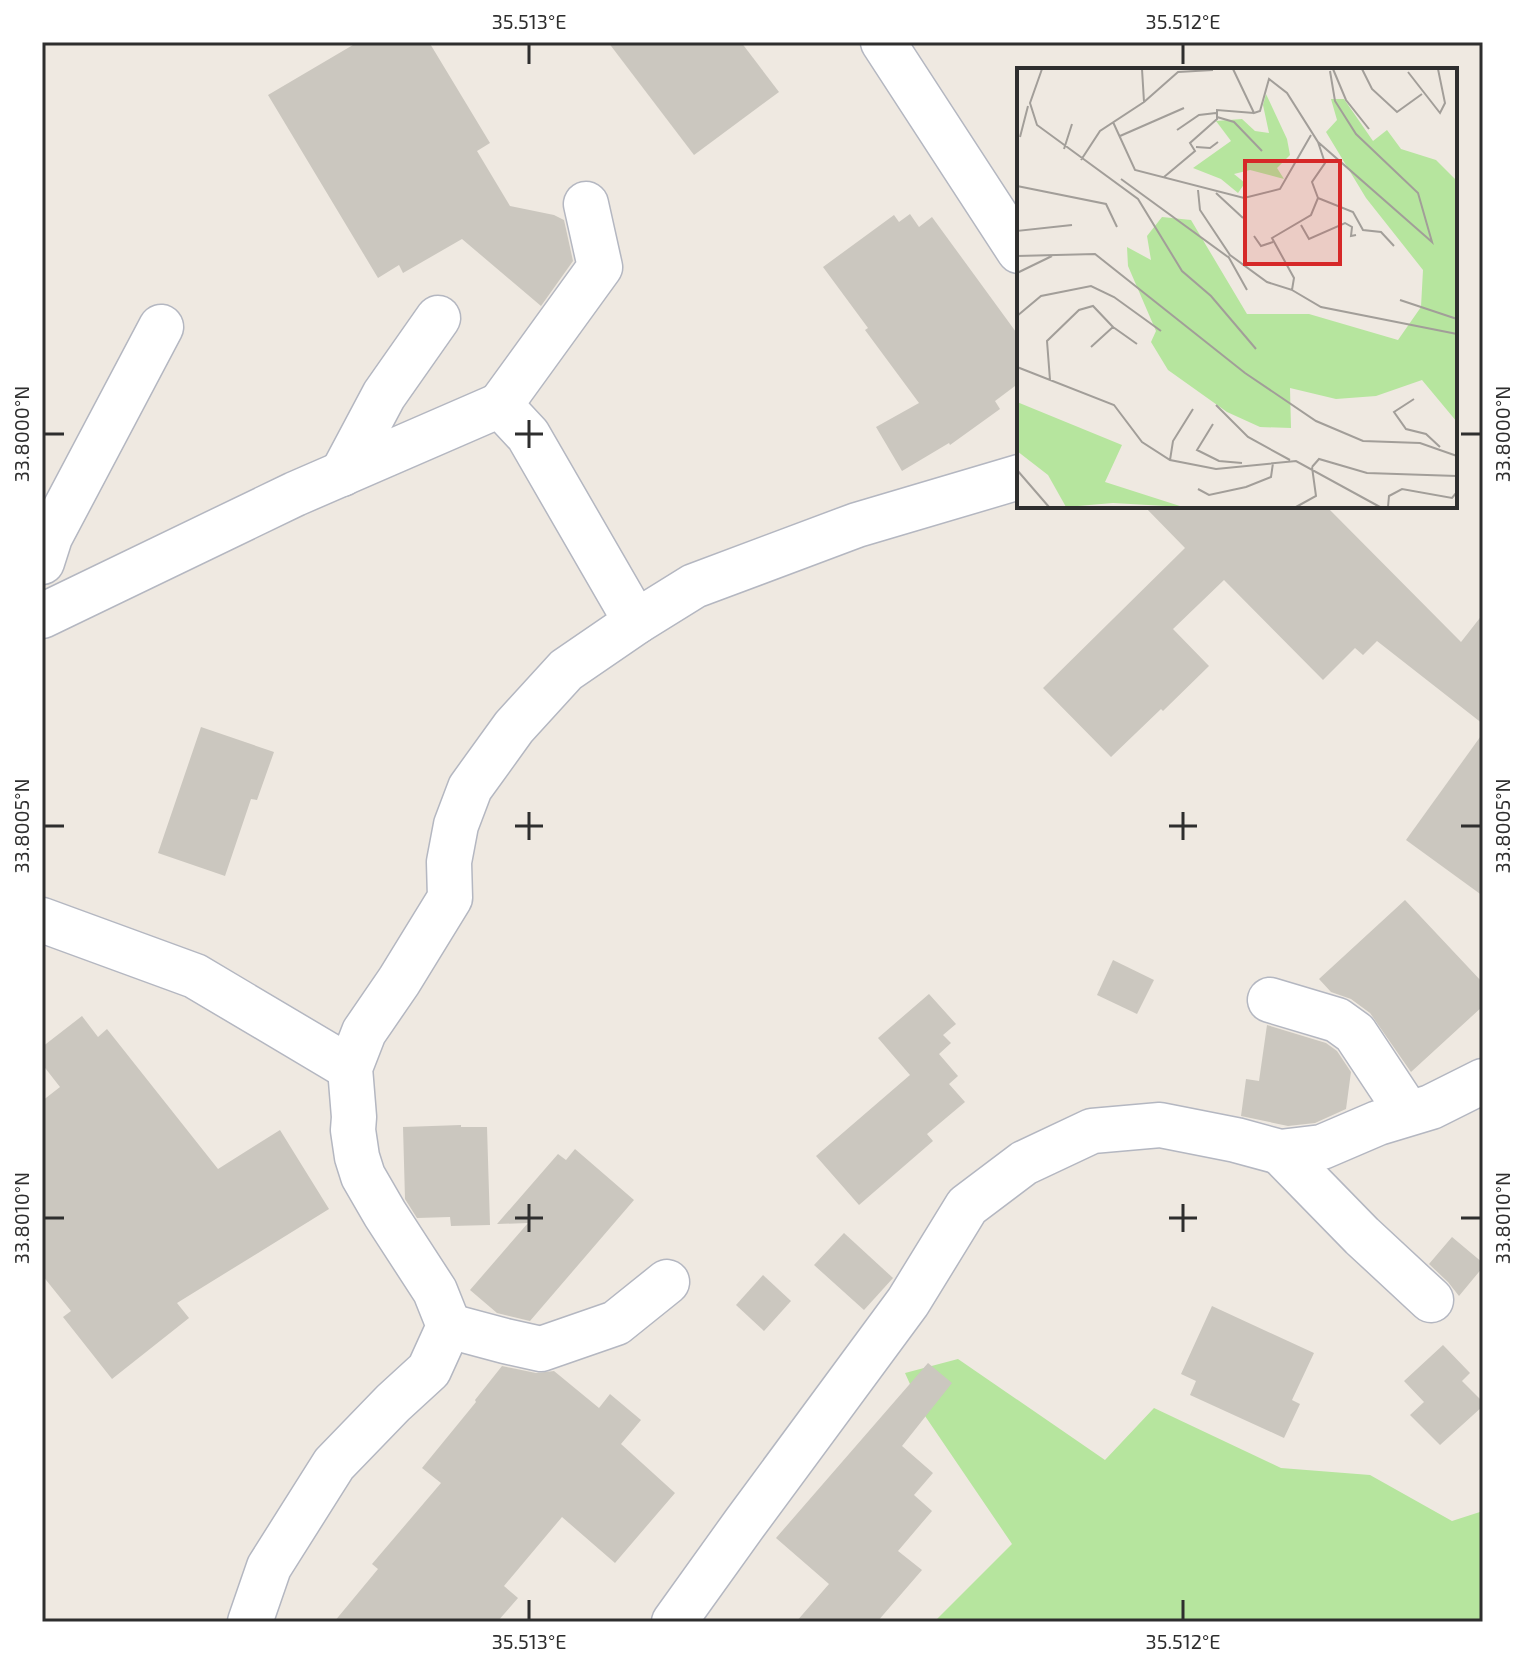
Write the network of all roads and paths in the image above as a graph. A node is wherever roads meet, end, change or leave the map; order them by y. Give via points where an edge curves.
1 (883, 42) edge
2 (586, 204) dead end
3 (1017, 248) edge
4 (438, 318) dead end
5 (161, 327) dead end
6 (500, 405) junction
7 (342, 474) junction
8 (1017, 478) edge
9 (42, 562) edge
10 (42, 616) edge
11 (636, 622) junction
12 (42, 920) edge
13 (1270, 1000) dead end
14 (350, 1068) junction
15 (1483, 1081) edge
16 (1408, 1113) junction
17 (1280, 1152) junction
18 (667, 1282) dead end
19 (1431, 1300) dead end
20 (449, 1326) junction
21 (250, 1622) edge
22 (674, 1622) edge

1 - 3 street
2 - 6 street via 600,267
4 - 7 street via 384,395
5 - 9 street via 50,537
6 - 7 street
6 - 11 street via 528,435
7 - 10 street
8 - 11 street via 857,525 706,581
11 - 14 street via 566,670 514,727 470,788 449,862 450,898 364,1032
12 - 14 street via 195,976
13 - 16 street via 1337,1020 1355,1033
14 - 20 street via 353,1130 363,1176 435,1291
15 - 16 street
16 - 17 street via 1322,1147
17 - 19 street
17 - 22 street via 1160,1125 1092,1131 1024,1163 967,1206 908,1302
18 - 20 street via 616,1323 541,1349
20 - 21 street via 429,1370 334,1464 269,1567

